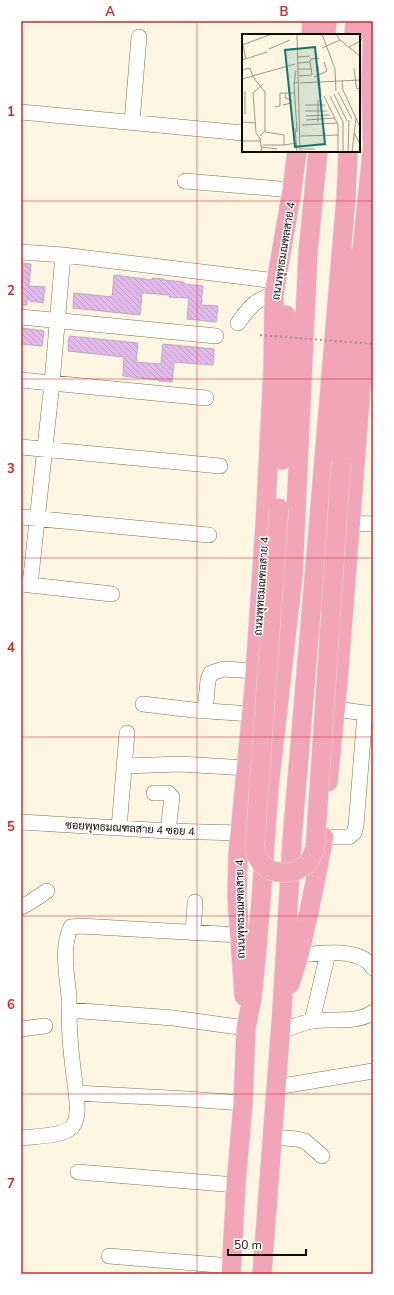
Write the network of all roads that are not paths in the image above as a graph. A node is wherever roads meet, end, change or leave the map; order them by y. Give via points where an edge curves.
1 (312, 21) edge
2 (327, 21) edge
3 (355, 21) edge
4 (373, 21) edge
5 (311, 34) edge
6 (326, 34) edge
7 (354, 34) edge
8 (139, 37) dead end
9 (372, 53) edge
10 (21, 112) edge
11 (132, 122) junction
12 (242, 133) edge
13 (297, 152) edge
14 (318, 152) edge
15 (348, 152) edge
16 (373, 158) edge
17 (185, 181) dead end
18 (292, 190) junction
19 (346, 197) junction
20 (288, 210) junction
21 (373, 234) edge
22 (21, 252) edge
23 (308, 252) junction
24 (63, 255) junction
25 (276, 287) junction
26 (353, 304) junction
27 (21, 317) edge
28 (57, 320) junction
29 (238, 323) dead end
30 (216, 336) dead end
31 (370, 351) edge
32 (288, 352) junction
33 (367, 378) edge
34 (21, 380) edge
35 (52, 383) junction
36 (206, 398) dead end
37 (21, 447) edge
38 (45, 450) junction
39 (220, 466) dead end
40 (21, 517) edge
41 (38, 518) junction
42 (350, 523) junction
43 (373, 524) edge
44 (209, 535) dead end
45 (26, 584) edge
46 (112, 594) dead end
47 (256, 671) junction
48 (142, 704) dead end
49 (335, 709) junction
50 (205, 711) junction
51 (369, 713) edge
52 (252, 714) junction
53 (127, 733) dead end
54 (125, 766) junction
55 (247, 768) junction
56 (154, 794) dead end
57 (21, 822) edge
58 (119, 828) junction
59 (168, 831) junction
60 (240, 833) junction
61 (324, 837) junction
62 (46, 891) dead end
63 (194, 902) dead end
64 (21, 907) edge
65 (193, 933) junction
66 (239, 935) junction
67 (328, 953) junction
68 (299, 955) junction
69 (373, 968) edge
70 (69, 1010) junction
71 (282, 1010) junction
72 (373, 1012) edge
73 (312, 1021) junction
74 (247, 1025) junction
75 (45, 1026) dead end
76 (21, 1029) edge
77 (280, 1032) junction
78 (373, 1071) edge
79 (276, 1087) junction
80 (76, 1093) junction
81 (243, 1103) junction
82 (21, 1138) edge
83 (272, 1138) junction
84 (322, 1156) dead end
85 (78, 1172) dead end
86 (236, 1185) junction
87 (109, 1256) dead end
88 (231, 1270) edge
89 (262, 1274) edge

1 - 5 main road
2 - 6 main road
3 - 7 main road
4 - 9 main road
8 - 11 street
9 - 16 main road
10 - 11 street
11 - 12 street
13 - 18 main road, ถนนพุทธมณฑลสาย 4
14 - 23 main road, ถนนพุทธมณฑลสาย 4
15 - 19 main road
16 - 26 main road
17 - 18 street
18 - 20 main road, ถนนพุทธมณฑลสาย 4
19 - 26 main road
19 - 71 main road via 291,847
20 - 25 main road, ถนนพุทธมณฑลสาย 4
20 - 32 main road
21 - 31 main road via 367,321
22 - 24 street
23 - 32 main road
23 - 74 main road, ถนนพุทธมณฑลสาย 4 via 293,576 269,787 256,959
24 - 25 street
24 - 28 street
25 - 29 street via 252,304
25 - 47 main road, ถนนพุทธมณฑลสาย 4
26 - 32 main road, bridge via 315,849 308,864 284,873 269,870 261,863 256,855 255,843
27 - 28 street
28 - 30 street
28 - 35 street
31 - 33 main road
33 - 42 main road
34 - 35 street
35 - 36 street
35 - 38 street
37 - 38 street
38 - 39 street
38 - 41 street
40 - 41 street
41 - 44 street
41 - 45 street
42 - 43 street
42 - 49 main road
45 - 46 street
47 - 50 street via 224,669 211,673
47 - 52 main road, ถนนพุทธมณฑลสาย 4
48 - 50 street
49 - 51 street
49 - 61 main road
50 - 52 street
51 - 61 street via 354,833 349,837
52 - 55 main road, ถนนพุทธมณฑลสาย 4
53 - 54 street
54 - 55 street via 180,764
54 - 58 street
55 - 60 main road, ถนนพุทธมณฑลสาย 4
56 - 59 street via 168,793 172,797
57 - 58 street, ซอยพุทธมณฑลสาย 4 ซอย 4
58 - 59 street, ซอยพุทธมณฑลสาย 4 ซอย 4
59 - 60 street, ซอยพุทธมณฑลสาย 4 ซอย 4
60 - 66 main road, ถนนพุทธมณฑลสาย 4 via 237,897
61 - 68 main road
62 - 64 street
63 - 65 street
65 - 66 street
65 - 70 street via 71,927 66,941
66 - 74 main road, ถนนพุทธมณฑลสาย 4
67 - 68 street
67 - 69 street via 359,956
67 - 73 street
68 - 71 main road
70 - 74 street
70 - 80 street
71 - 77 main road
72 - 73 street via 357,1018
73 - 77 street
74 - 81 main road, ถนนพุทธมณฑลสาย 4
75 - 76 street
77 - 79 main road
78 - 79 street
79 - 83 main road
80 - 81 street
80 - 82 street via 77,1114 72,1128 64,1132
81 - 86 main road, ถนนพุทธมณฑลสาย 4
83 - 84 street via 305,1141
83 - 89 main road
85 - 86 street
86 - 88 main road, ถนนพุทธมณฑลสาย 4
87 - 88 street

